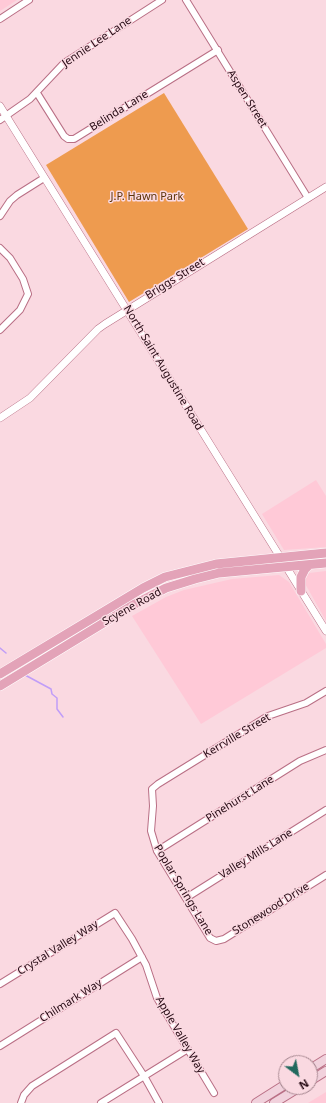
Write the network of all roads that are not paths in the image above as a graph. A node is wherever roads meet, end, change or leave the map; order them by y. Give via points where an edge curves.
1 (29, 0) edge
2 (162, 0) edge
3 (186, 0) edge
4 (0, 19) edge
5 (218, 50) junction
6 (37, 93) junction
7 (0, 106) edge
8 (3, 118) edge
9 (44, 178) junction
10 (326, 187) edge
11 (308, 198) junction
12 (0, 216) edge
13 (0, 248) edge
14 (127, 310) junction
15 (0, 330) edge
16 (0, 418) edge
17 (326, 553) edge
18 (280, 558) junction
19 (326, 563) edge
20 (308, 566) junction
21 (287, 568) junction
22 (301, 591) junction
23 (326, 631) edge
24 (0, 674) edge
25 (0, 686) edge
26 (324, 692) edge
27 (326, 699) edge
28 (326, 750) edge
29 (152, 789) joint
30 (326, 810) edge
31 (157, 851) junction
32 (326, 876) edge
33 (186, 898) junction
34 (115, 913) joint
35 (216, 940) joint
36 (142, 957) junction
37 (0, 984) edge
38 (0, 1046) edge
39 (188, 1049) junction
40 (144, 1076) junction
41 (278, 1089) edge
42 (214, 1093) dead end
43 (287, 1095) edge
44 (21, 1103) edge
45 (101, 1103) edge
46 (159, 1103) edge
47 (256, 1103) edge
48 (274, 1103) edge

1 - 4 street
2 - 6 street, Jennie Lee Lane via 64,63
3 - 5 street, Aspen Street
5 - 6 street, Belinda Lane via 74,139 64,136
5 - 11 street, Aspen Street
6 - 8 street, Jennie Lee Lane via 23,106
7 - 8 street, North Saint Augustine Road
8 - 9 street, North Saint Augustine Road
9 - 12 street via 17,195
9 - 14 street, North Saint Augustine Road
10 - 11 street, Briggs Street
11 - 14 street, Briggs Street
13 - 15 street via 23,278 28,294 20,310
14 - 16 street, Briggs Street via 98,329 30,398
14 - 18 street, North Saint Augustine Road
17 - 18 main road, Scyene Road
18 - 21 street, North Saint Augustine Road
18 - 24 main road, Scyene Road via 216,564 166,577 137,591
19 - 20 main road, Scyene Road
20 - 21 main road, Scyene Road
20 - 22 main road via 301,577
21 - 22 street, North Saint Augustine Road
21 - 25 main road, Scyene Road via 219,573 188,580 157,592
22 - 23 street, North Saint Augustine Road
26 - 27 street
26 - 29 street, Kerrville Street via 306,703 268,716
28 - 31 street, Pinehurst Lane via 300,762
29 - 31 street, Poplar Springs Lane via 151,831
30 - 33 street, Valley Mills Lane
31 - 33 street, Poplar Springs Lane
32 - 35 street, Stonewood Drive via 224,939
33 - 35 street, Poplar Springs Lane via 210,938
34 - 36 street, Apple Valley Way
34 - 37 street, Crystal Valley Way
36 - 38 street, Chilmark Way
36 - 39 street, Apple Valley Way via 157,998
39 - 40 street
39 - 42 street, Apple Valley Way
40 - 44 street via 116,1033 32,1086
40 - 45 street
40 - 46 street
41 - 47 main road
43 - 48 main road

